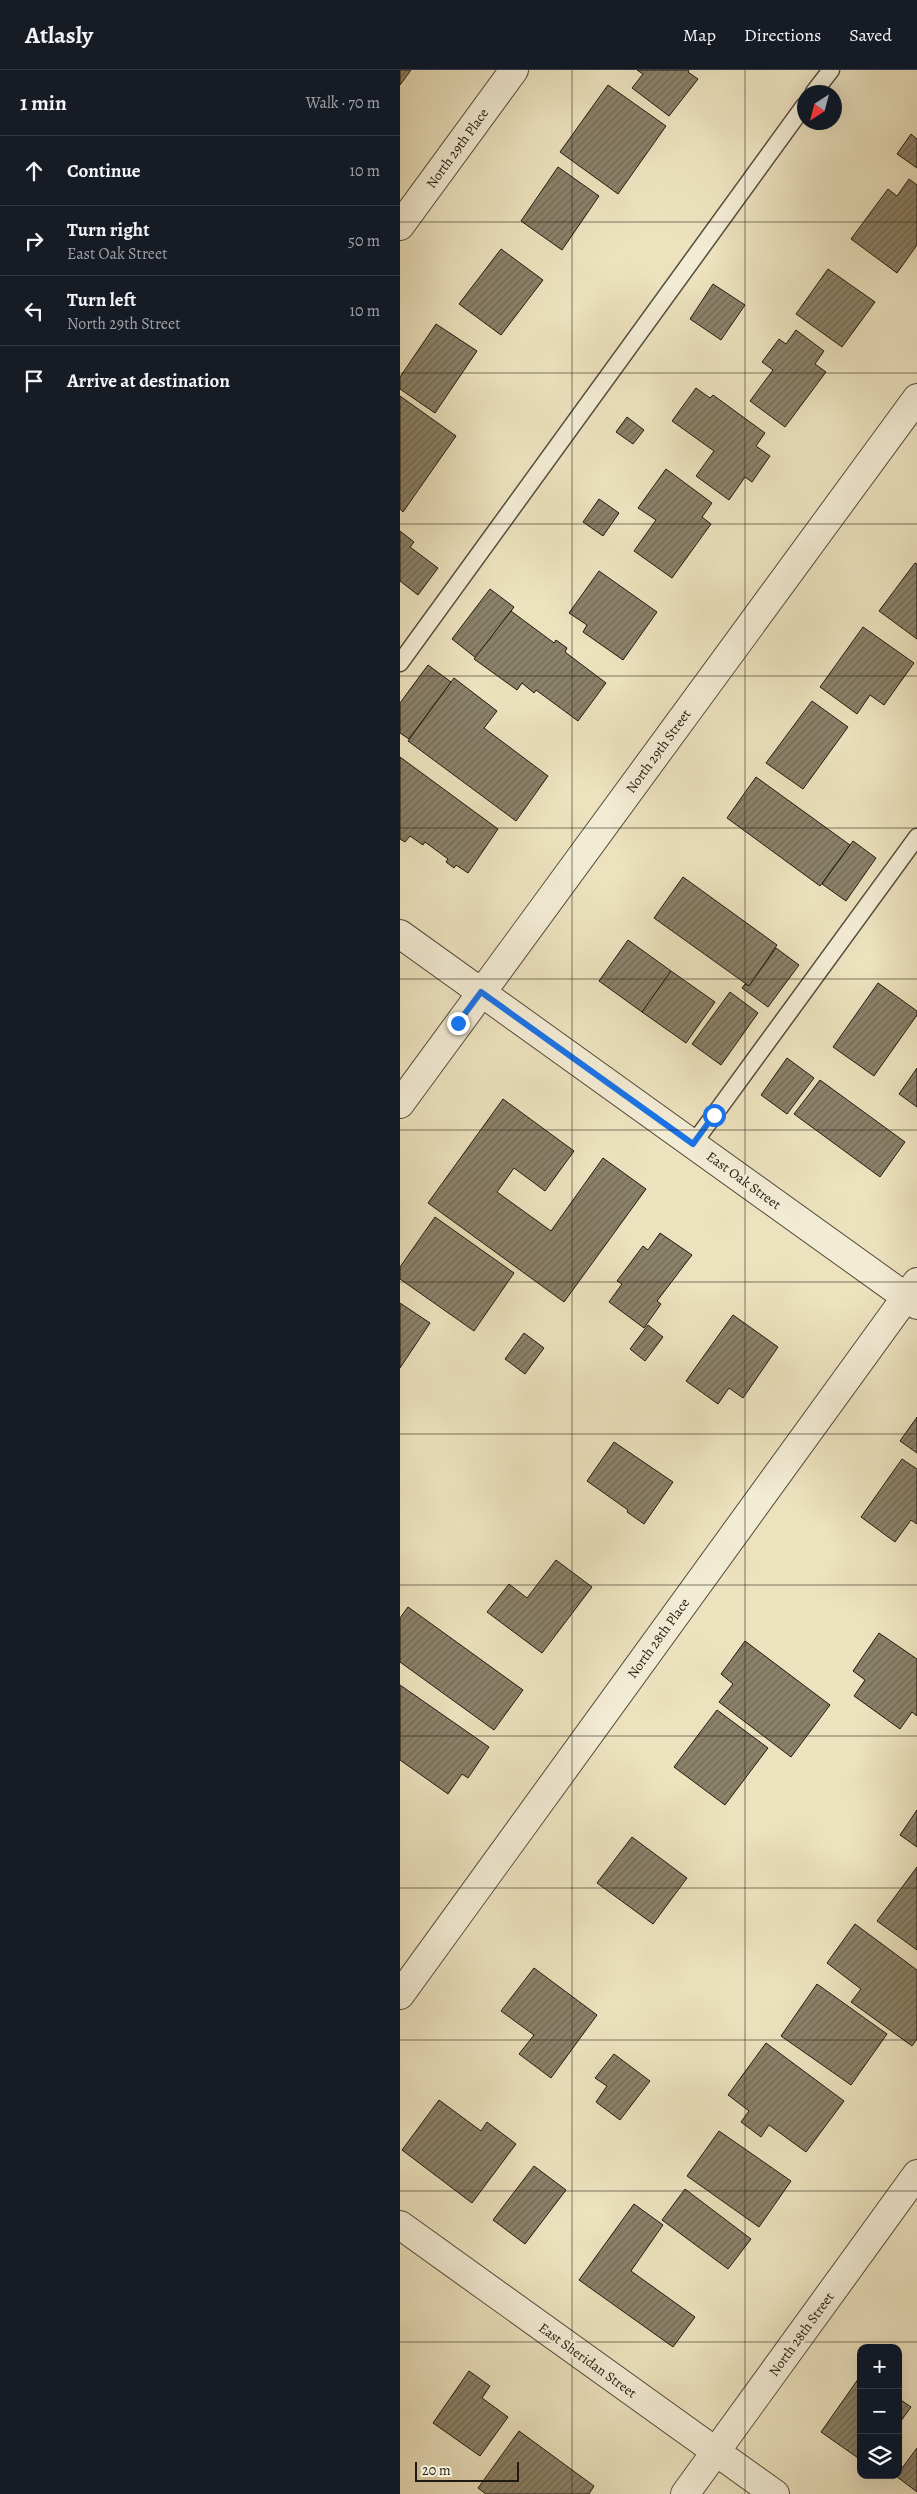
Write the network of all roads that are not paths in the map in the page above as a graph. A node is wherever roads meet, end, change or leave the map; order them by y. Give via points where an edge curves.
1 (514, 70) edge
2 (831, 70) edge
3 (819, 85) edge
4 (797, 116) edge
5 (400, 226) edge
6 (917, 398) edge
7 (400, 663) edge
8 (917, 837) edge
9 (400, 934) edge
10 (481, 992) junction
11 (400, 1104) edge
12 (693, 1144) junction
13 (913, 1294) edge
14 (400, 1995) edge
15 (917, 2174) edge
16 (400, 2225) edge
17 (716, 2452) junction
18 (685, 2494) edge
19 (775, 2494) edge

1 - 5 street, North 29th Place
2 - 3 lane
4 - 7 lane
6 - 10 street, North 29th Street
8 - 12 lane
9 - 10 street, East Oak Street
10 - 11 street, North 29th Street
10 - 12 street, East Oak Street
12 - 13 street, East Oak Street
13 - 14 street, North 28th Place
15 - 17 street, North 28th Street
16 - 17 street, East Sheridan Street
17 - 18 street, North 28th Street
17 - 19 street, East Sheridan Street

